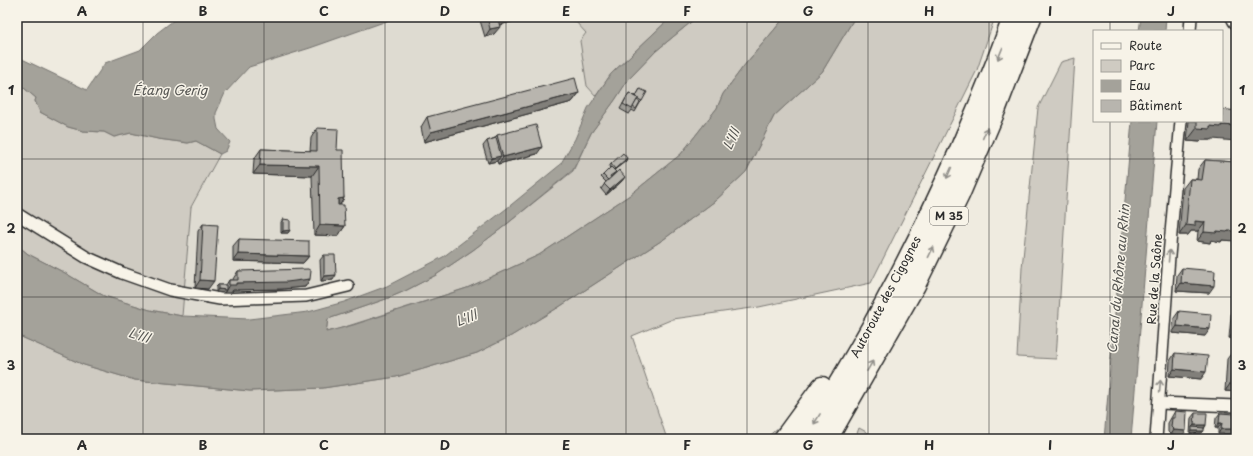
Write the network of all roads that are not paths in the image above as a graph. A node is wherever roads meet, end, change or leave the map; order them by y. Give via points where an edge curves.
1 (1191, 17) edge
2 (1234, 17) edge
3 (1024, 19) edge
4 (1236, 21) edge
5 (1190, 30) edge
6 (1181, 122) edge
7 (17, 214) edge
8 (348, 286) dead end
9 (859, 349) junction
10 (850, 400) junction
11 (1159, 403) junction
12 (1236, 406) edge
13 (784, 439) edge
14 (804, 439) edge
15 (827, 439) edge
16 (843, 439) edge
17 (1156, 439) edge

1 - 5 street
2 - 4 main road
3 -> 9 highway, Autoroute des Cigognes / M 35 via 981,102 899,277
10 -> 3 highway, Autoroute des Cigognes / M 35 via 915,285 959,195 996,108
11 -> 6 street, Rue de la Saône
7 - 8 street via 86,257 170,290 220,299 306,296
9 - 13 highway via 839,363
9 -> 14 highway, Autoroute des Cigognes / M 35
10 - 15 highway, Autoroute des Cigognes / M 35
10 - 16 highway via 850,422
11 - 12 street
11 - 17 street, Rue de la Saône

